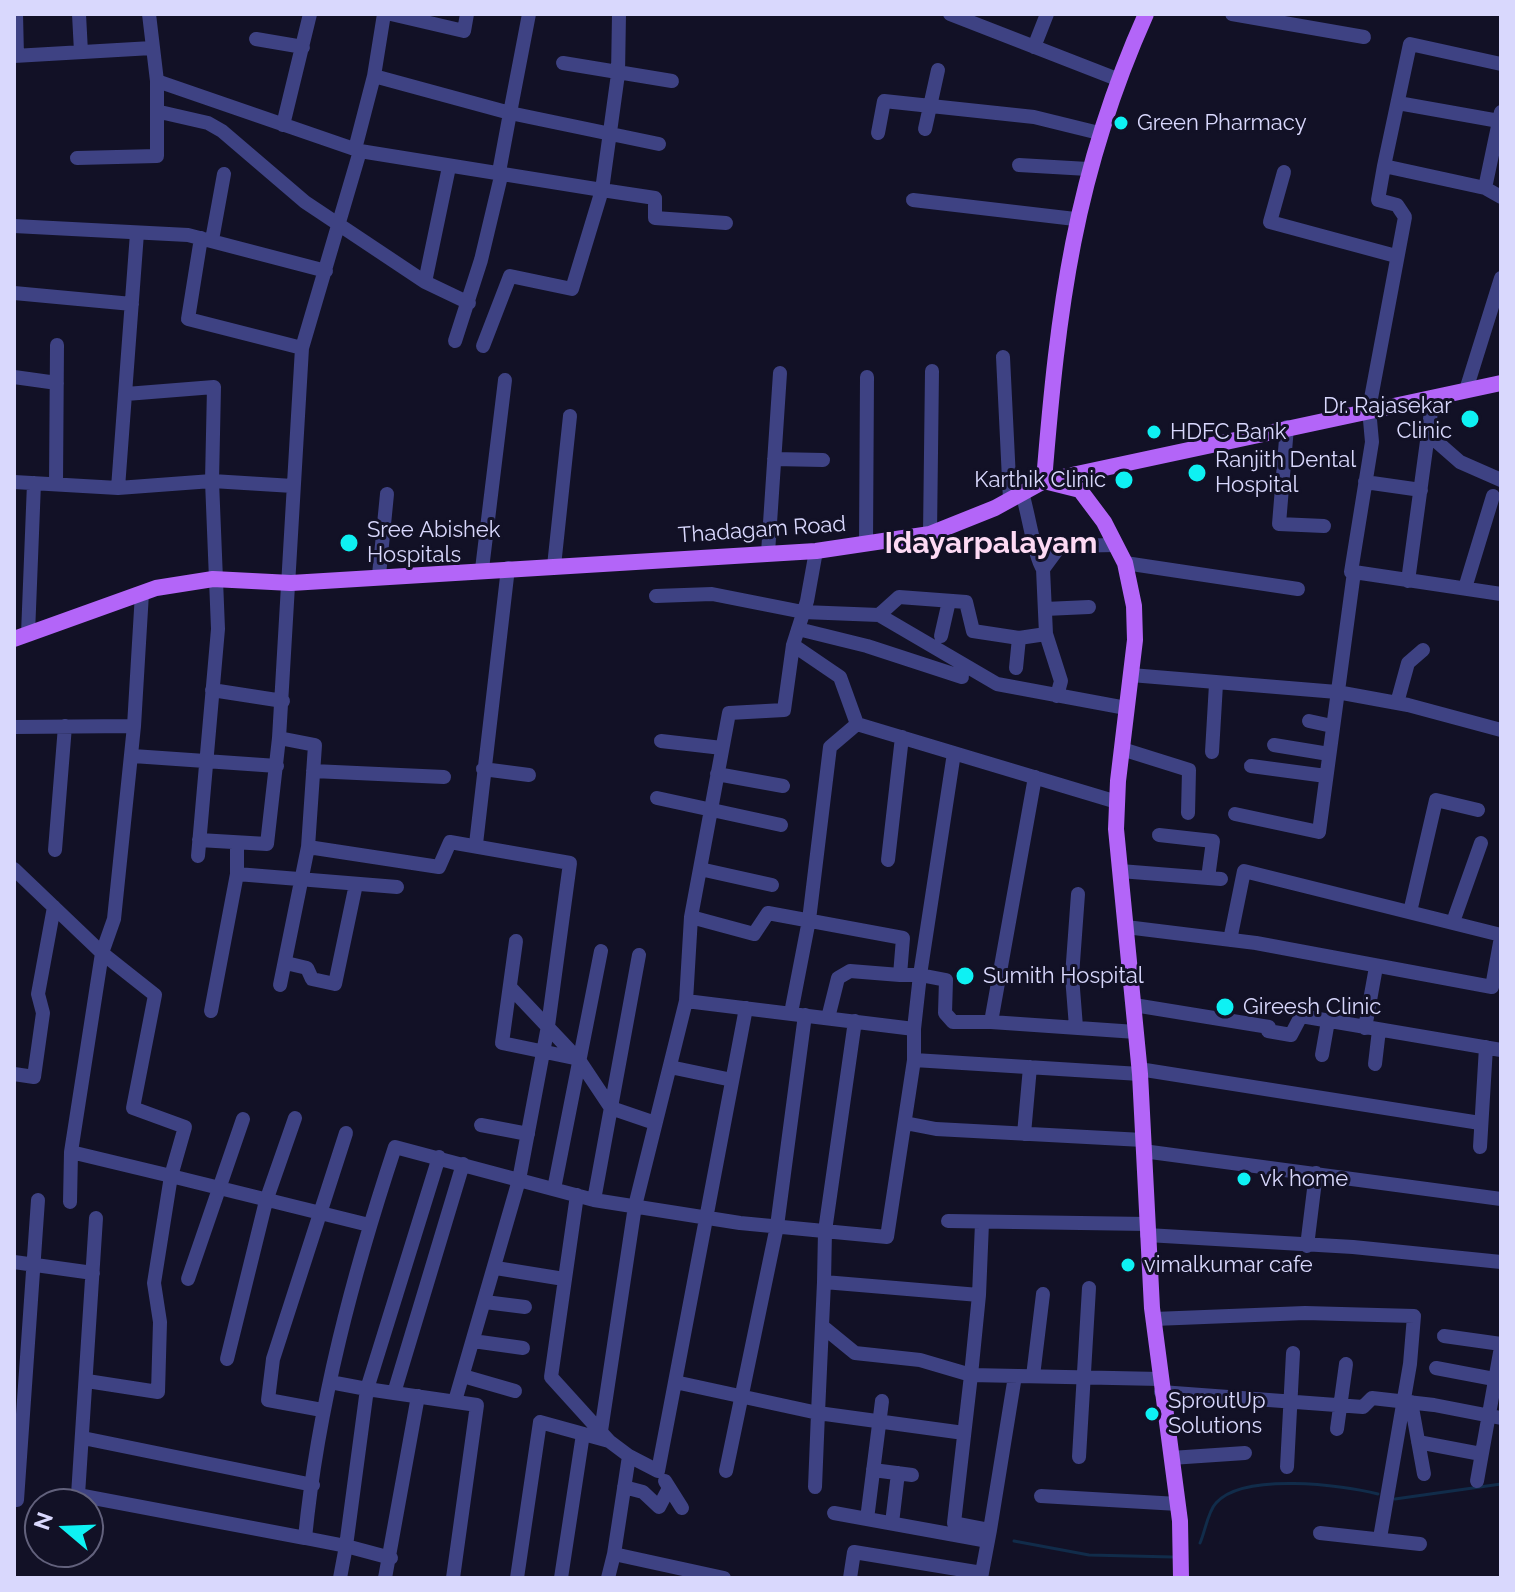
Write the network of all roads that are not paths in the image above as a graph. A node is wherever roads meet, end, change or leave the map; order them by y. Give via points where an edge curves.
1 (16, 14) edge
2 (79, 14) edge
3 (149, 14) edge
4 (310, 14) edge
5 (384, 14) edge
6 (391, 14) edge
7 (467, 14) edge
8 (529, 14) edge
9 (619, 14) edge
10 (1047, 14) edge
11 (1146, 14) edge
12 (1232, 14) edge
13 (954, 15) edge
14 (1364, 37) dead end
15 (256, 39) dead end
16 (303, 47) junction
17 (1034, 47) junction
18 (152, 48) junction
19 (81, 52) junction
20 (16, 56) edge
21 (563, 63) dead end
22 (1501, 64) edge
23 (938, 70) dead end
24 (618, 74) junction
25 (374, 76) junction
26 (1117, 79) junction
27 (157, 81) junction
28 (672, 81) dead end
29 (1398, 103) junction
30 (930, 106) junction
31 (160, 112) junction
32 (510, 113) junction
33 (1500, 116) edge
34 (283, 125) junction
35 (925, 129) dead end
36 (878, 133) dead end
37 (1099, 133) junction
38 (609, 136) junction
39 (659, 144) dead end
40 (357, 150) junction
41 (77, 158) dead end
42 (1019, 165) dead end
43 (1384, 166) junction
44 (449, 167) junction
45 (1088, 169) junction
46 (500, 172) junction
47 (1284, 172) dead end
48 (224, 174) dead end
49 (1485, 188) junction
50 (602, 190) junction
51 (1501, 197) edge
52 (913, 200) dead end
53 (1075, 219) junction
54 (339, 223) junction
55 (726, 223) dead end
56 (14, 226) edge
57 (137, 233) junction
58 (206, 239) junction
59 (1396, 256) junction
60 (326, 271) junction
61 (1501, 278) edge
62 (425, 282) junction
63 (14, 293) edge
64 (469, 303) junction
65 (132, 304) junction
66 (455, 341) dead end
67 (57, 345) dead end
68 (483, 346) dead end
69 (302, 348) junction
70 (1003, 357) dead end
71 (932, 371) dead end
72 (780, 373) dead end
73 (14, 377) edge
74 (867, 377) dead end
75 (505, 380) dead end
76 (57, 383) junction
77 (1501, 383) edge
78 (1466, 390) junction
79 (126, 394) junction
80 (1433, 397) junction
81 (1369, 409) junction
82 (570, 416) dead end
83 (1287, 427) junction
84 (1428, 434) junction
85 (774, 459) junction
86 (823, 460) dead end
87 (1501, 480) edge
88 (212, 481) junction
89 (1044, 481) junction
90 (14, 482) edge
91 (1365, 482) junction
92 (34, 483) junction
93 (56, 484) junction
94 (293, 486) junction
95 (118, 488) junction
96 (1421, 490) junction
97 (387, 494) dead end
98 (1016, 496) junction
99 (1493, 496) dead end
100 (1324, 526) dead end
101 (930, 534) junction
102 (866, 544) junction
103 (1116, 545) junction
104 (816, 551) junction
105 (768, 553) junction
106 (1125, 563) junction
107 (554, 566) junction
108 (508, 568) junction
109 (482, 569) junction
110 (1043, 569) junction
111 (1354, 572) junction
112 (379, 575) junction
113 (213, 579) junction
114 (1408, 581) junction
115 (291, 583) junction
116 (1465, 588) junction
117 (1298, 589) dead end
118 (142, 593) junction
119 (1501, 594) edge
120 (656, 596) dead end
121 (949, 601) junction
122 (1089, 607) dead end
123 (1045, 609) junction
124 (803, 612) junction
125 (879, 615) junction
126 (798, 629) junction
127 (1046, 634) junction
128 (21, 636) edge
129 (941, 636) dead end
130 (1019, 638) junction
131 (793, 645) junction
132 (1423, 650) dead end
133 (1016, 668) dead end
134 (1131, 675) junction
135 (962, 677) dead end
136 (1216, 684) junction
137 (212, 690) junction
138 (1337, 692) junction
139 (1057, 696) junction
140 (283, 701) junction
141 (1397, 703) junction
142 (1126, 708) junction
143 (1309, 721) dead end
144 (857, 724) junction
145 (65, 726) junction
146 (134, 726) junction
147 (1332, 726) junction
148 (14, 727) edge
149 (1501, 730) edge
150 (902, 737) junction
151 (279, 738) junction
152 (661, 741) dead end
153 (1274, 745) dead end
154 (722, 748) junction
155 (1122, 749) junction
156 (1212, 752) dead end
157 (954, 753) junction
158 (1329, 754) junction
159 (133, 756) junction
160 (208, 760) junction
161 (277, 766) junction
162 (1251, 766) dead end
163 (483, 769) junction
164 (313, 771) junction
165 (717, 774) junction
166 (529, 775) dead end
167 (1326, 776) junction
168 (444, 777) dead end
169 (1035, 777) junction
170 (783, 786) dead end
171 (657, 798) dead end
172 (1117, 802) junction
173 (711, 810) junction
174 (1478, 810) dead end
175 (1188, 813) dead end
176 (1235, 814) dead end
177 (781, 825) dead end
178 (1159, 835) dead end
179 (199, 840) junction
180 (237, 843) junction
181 (1481, 843) dead end
182 (476, 844) junction
183 (308, 847) junction
184 (55, 850) dead end
185 (198, 856) dead end
186 (888, 860) dead end
187 (14, 869) edge
188 (700, 869) junction
189 (1120, 871) junction
190 (237, 874) junction
191 (303, 880) junction
192 (356, 884) junction
193 (772, 885) dead end
194 (397, 887) dead end
195 (1078, 894) dead end
196 (54, 907) junction
197 (1410, 912) junction
198 (691, 917) junction
199 (809, 920) junction
200 (1453, 922) junction
201 (1126, 927) junction
202 (1501, 936) edge
203 (1230, 940) junction
204 (516, 941) dead end
205 (601, 951) dead end
206 (102, 953) junction
207 (639, 955) dead end
208 (286, 963) junction
209 (1376, 967) junction
210 (900, 975) junction
211 (920, 975) junction
212 (280, 985) dead end
213 (510, 987) junction
214 (686, 1001) junction
215 (1134, 1005) junction
216 (746, 1008) junction
217 (211, 1011) dead end
218 (798, 1014) junction
219 (828, 1018) junction
220 (855, 1021) junction
221 (1328, 1021) junction
222 (991, 1022) junction
223 (548, 1026) junction
224 (1076, 1027) junction
225 (914, 1029) junction
226 (1372, 1029) junction
227 (1136, 1032) junction
228 (1494, 1048) edge
229 (543, 1051) junction
230 (1322, 1055) dead end
231 (579, 1060) junction
232 (914, 1060) junction
233 (1375, 1064) dead end
234 (670, 1067) junction
235 (1030, 1067) junction
236 (1139, 1072) junction
237 (14, 1074) edge
238 (732, 1080) junction
239 (611, 1108) junction
240 (295, 1118) dead end
241 (243, 1119) dead end
242 (655, 1123) junction
243 (905, 1123) junction
244 (1480, 1123) junction
245 (481, 1125) dead end
246 (346, 1133) dead end
247 (528, 1134) junction
248 (1024, 1134) junction
249 (1143, 1146) junction
250 (1480, 1147) dead end
251 (71, 1152) junction
252 (439, 1157) junction
253 (463, 1164) junction
254 (1316, 1173) junction
255 (171, 1176) junction
256 (519, 1180) junction
257 (221, 1189) junction
258 (554, 1189) junction
259 (577, 1195) junction
260 (1501, 1199) edge
261 (38, 1200) dead end
262 (594, 1200) junction
263 (266, 1201) junction
264 (70, 1202) dead end
265 (635, 1206) junction
266 (321, 1213) junction
267 (706, 1217) junction
268 (96, 1218) dead end
269 (948, 1221) dead end
270 (982, 1223) junction
271 (369, 1225) junction
272 (777, 1226) junction
273 (1147, 1230) junction
274 (825, 1231) junction
275 (1307, 1246) junction
276 (14, 1262) edge
277 (1501, 1262) edge
278 (33, 1264) junction
279 (496, 1268) junction
280 (93, 1273) junction
281 (188, 1279) dead end
282 (564, 1279) junction
283 (824, 1282) junction
284 (1089, 1288) dead end
285 (1043, 1294) dead end
286 (979, 1295) junction
287 (485, 1302) junction
288 (525, 1307) dead end
289 (1154, 1319) junction
290 (822, 1326) junction
291 (1444, 1336) dead end
292 (473, 1341) junction
293 (1501, 1345) edge
294 (523, 1348) dead end
295 (1293, 1353) dead end
296 (227, 1359) dead end
297 (1346, 1364) dead end
298 (1436, 1368) dead end
299 (971, 1375) junction
300 (463, 1376) junction
301 (1015, 1376) junction
302 (1033, 1376) junction
303 (1085, 1377) junction
304 (1494, 1379) junction
305 (87, 1381) junction
306 (330, 1382) junction
307 (675, 1382) junction
308 (1161, 1385) junction
309 (367, 1389) junction
310 (515, 1391) dead end
311 (394, 1393) junction
312 (743, 1395) junction
313 (418, 1396) junction
314 (455, 1401) junction
315 (882, 1401) dead end
316 (1290, 1401) junction
317 (1406, 1402) junction
318 (1341, 1405) junction
319 (322, 1410) junction
320 (818, 1413) junction
321 (1494, 1417) edge
322 (880, 1422) junction
323 (1337, 1429) dead end
324 (964, 1433) junction
325 (583, 1434) junction
326 (605, 1436) junction
327 (83, 1438) junction
328 (1418, 1442) junction
329 (1245, 1453) dead end
330 (1481, 1454) junction
331 (629, 1456) junction
332 (1079, 1457) dead end
333 (1171, 1458) junction
334 (1287, 1467) dead end
335 (873, 1470) junction
336 (658, 1471) junction
337 (726, 1471) dead end
338 (1424, 1474) dead end
339 (1477, 1481) dead end
340 (313, 1485) junction
341 (624, 1487) junction
342 (815, 1487) dead end
343 (669, 1488) junction
344 (1041, 1496) dead end
345 (17, 1500) dead end
346 (1178, 1504) junction
347 (682, 1508) dead end
348 (834, 1513) dead end
349 (867, 1519) junction
350 (892, 1523) junction
351 (1320, 1533) dead end
352 (989, 1536) junction
353 (305, 1538) junction
354 (1380, 1538) junction
355 (1420, 1544) dead end
356 (346, 1546) junction
357 (614, 1554) junction
358 (391, 1558) junction
359 (982, 1575) edge
360 (340, 1578) edge
361 (385, 1578) edge
362 (453, 1578) edge
363 (517, 1578) edge
364 (561, 1578) edge
365 (608, 1578) edge
366 (724, 1578) edge
367 (850, 1578) edge
368 (1181, 1578) edge

1 - 20 street
2 - 19 street
3 - 18 street
4 - 16 street
5 - 25 street
6 - 7 street via 464,31
8 - 32 street
9 - 24 street
10 - 17 street
11 - 26 main road
12 - 14 street
13 - 17 street
15 - 16 street
16 - 34 street
17 - 26 street
18 - 19 street
18 - 27 street
19 - 20 street
21 - 24 street
22 - 29 street via 1410,44
23 - 30 street
24 - 28 street
24 - 38 street
25 - 32 street
25 - 40 street
26 - 37 main road
27 - 31 street
27 - 34 street
29 - 33 street
29 - 43 street
30 - 35 street
30 - 36 street via 884,101
30 - 37 street via 1034,117
31 - 41 street via 157,156
31 - 54 street via 222,131 305,202
32 - 38 street
32 - 46 street
33 - 49 street
34 - 40 street
37 - 45 main road
38 - 39 street
38 - 50 street
40 - 44 street
40 - 54 street
42 - 45 street
43 - 49 street
43 - 59 street via 1378,200 1397,205 1405,217
44 - 46 street
44 - 62 street
45 - 53 main road
46 - 50 street
46 - 64 street
47 - 59 street via 1270,222
48 - 58 street
49 - 51 street
50 - 55 street via 655,198 655,218
50 - 68 street via 572,289 510,276
52 - 53 street
53 - 89 main road via 1055,352
54 - 60 street
54 - 62 street
56 - 57 street
57 - 58 street
57 - 65 street
58 - 60 street
58 - 69 street via 188,319
59 - 81 street
60 - 69 street
61 - 78 street
62 - 64 street
63 - 65 street
64 - 66 street
65 - 79 street
67 - 76 street
69 - 94 street
70 - 98 street
71 - 101 street
72 - 85 street
73 - 76 street
74 - 102 street
75 - 109 street
76 - 93 street
77 - 78 main road, Thadagam Road
78 - 80 main road, Thadagam Road
79 - 88 street via 214,387
79 - 95 street
80 - 81 main road, Thadagam Road
80 - 84 street
81 - 83 main road, Thadagam Road
81 - 91 street via 1372,442
82 - 107 street
83 - 89 main road, Thadagam Road
83 - 100 street via 1279,524
84 - 87 street via 1460,462
84 - 96 street
85 - 86 street
85 - 105 street
88 - 94 street
88 - 95 street
88 - 113 street
89 - 98 main road, Thadagam Road
89 - 103 main road via 1080,490
90 - 92 street
91 - 96 street
91 - 111 street
92 - 93 street
92 - 128 street
93 - 95 street
94 - 115 street
96 - 114 street
97 - 112 street
98 - 101 main road, Thadagam Road
98 - 110 street
99 - 116 street
101 - 102 main road, Thadagam Road
102 - 104 main road, Thadagam Road
103 - 106 main road
103 - 110 street via 1060,546
104 - 105 main road, Thadagam Road
104 - 124 street
105 - 107 main road, Thadagam Road
106 - 117 street
106 - 134 main road via 1134,606
107 - 108 main road, Thadagam Road
108 - 109 main road, Thadagam Road
108 - 163 street
109 - 112 main road, Thadagam Road
110 - 123 street
111 - 114 street
111 - 138 street
112 - 115 main road, Thadagam Road
113 - 115 main road, Thadagam Road
113 - 118 main road, Thadagam Road
113 - 137 street via 218,629
114 - 116 street
115 - 140 street
116 - 119 street
118 - 128 main road, Thadagam Road
118 - 146 street
120 - 124 street via 712,594
121 - 125 street via 899,597
121 - 129 street
121 - 130 street via 966,602 973,631
122 - 123 street
123 - 127 street
124 - 125 street
124 - 126 street
125 - 139 street via 997,684
126 - 131 street
126 - 135 street
127 - 130 street
127 - 139 street via 1061,681
130 - 133 street
131 - 144 street via 840,677
131 - 154 street via 784,710 729,713
132 - 141 street via 1408,663
134 - 136 street
134 - 142 main road
136 - 138 street
136 - 156 street
137 - 140 street
137 - 160 street
138 - 141 street
138 - 147 street
139 - 142 street
140 - 151 street
141 - 149 street
142 - 155 main road
143 - 147 street
144 - 150 street
144 - 199 street via 830,747
145 - 146 street
145 - 148 street
145 - 184 street
146 - 159 street
147 - 158 street
150 - 157 street
150 - 186 street
151 - 161 street
151 - 164 street via 315,745
152 - 154 street
153 - 158 street
154 - 165 street
155 - 172 main road
155 - 175 street via 1189,770
157 - 169 street
157 - 211 street
158 - 167 street
159 - 160 street
159 - 206 street via 114,919
160 - 161 street
160 - 179 street
161 - 180 street via 267,844
162 - 167 street
163 - 166 street
163 - 182 street
164 - 168 street
164 - 183 street
165 - 170 street
165 - 173 street
167 - 176 street via 1319,832
169 - 172 street
169 - 222 street
171 - 173 street
172 - 189 main road
173 - 177 street
173 - 188 street
174 - 197 street via 1436,800
178 - 189 street via 1213,841 1214,879
179 - 180 street
179 - 185 street
180 - 190 street
181 - 200 street
182 - 183 street via 450,842 439,867
182 - 223 street via 570,863
183 - 191 street
187 - 196 street
188 - 193 street
188 - 198 street
189 - 201 main road
190 - 191 street
190 - 217 street
191 - 192 street
191 - 208 street
192 - 194 street
192 - 208 street via 335,984 312,979 307,968
195 - 224 street via 1072,976
196 - 206 street
196 - 237 street via 38,994 43,1013 34,1077
197 - 200 street
197 - 203 street via 1244,871
198 - 199 street via 754,934 768,913
198 - 214 street
199 - 210 street via 903,938
199 - 218 street
200 - 202 street
201 - 203 street
201 - 215 main road
202 - 209 street via 1492,987
203 - 209 street
204 - 213 street
205 - 231 street
206 - 251 street
206 - 255 street via 155,995 133,1108 185,1127
207 - 239 street
208 - 212 street
209 - 226 street
210 - 211 street
210 - 219 street via 850,971 838,978
211 - 222 street via 946,980 945,1013 953,1022
211 - 225 street
213 - 223 street
213 - 229 street via 502,1043
214 - 216 street
214 - 234 street
215 - 221 street via 1291,1035 1301,1016
215 - 227 main road
216 - 218 street
216 - 238 street
218 - 219 street
218 - 272 street
219 - 220 street
220 - 225 street
220 - 274 street
221 - 226 street
221 - 230 street
222 - 224 street
223 - 229 street
223 - 231 street
224 - 227 street
225 - 232 street
226 - 228 street
226 - 233 street
227 - 236 main road
228 - 244 street
229 - 231 street
229 - 247 street
231 - 239 street
231 - 258 street
232 - 235 street
232 - 243 street
234 - 238 street
234 - 242 street
235 - 236 street
235 - 248 street
236 - 244 street
236 - 249 main road
238 - 267 street
239 - 242 street
239 - 262 street
240 - 263 street
241 - 257 street
242 - 265 street
243 - 248 street
243 - 274 street via 887,1237
244 - 250 street
245 - 247 street
246 - 266 street
247 - 256 street
248 - 249 street
249 - 254 street
249 - 273 main road
251 - 255 street
251 - 264 street
252 - 253 street
252 - 271 street via 395,1147
252 - 309 street
253 - 256 street
253 - 311 street
254 - 260 street
254 - 275 street
255 - 257 street
255 - 305 street via 154,1283 160,1322 158,1392
256 - 258 street
256 - 279 street
257 - 263 street
257 - 281 street
258 - 259 street
259 - 262 street
259 - 282 street
261 - 278 street
262 - 265 street
263 - 266 street
263 - 296 street
265 - 267 street
265 - 326 street
266 - 271 street
266 - 319 street via 273,1359 268,1400
267 - 272 street
267 - 307 street
268 - 280 street
269 - 270 street
270 - 273 street
270 - 286 street
271 - 306 street
272 - 274 street
272 - 312 street
273 - 275 street
273 - 289 main road
274 - 283 street
275 - 277 street
276 - 278 street
278 - 280 street
278 - 345 street
279 - 282 street
279 - 287 street
280 - 305 street
282 - 326 street via 551,1377
283 - 286 street
283 - 290 street
284 - 303 street
285 - 302 street
286 - 299 street
287 - 288 street
287 - 292 street
289 - 308 main road
289 - 317 street via 1305,1313 1414,1316
290 - 299 street via 855,1353 920,1360
290 - 320 street
291 - 293 street
292 - 294 street
292 - 300 street
293 - 304 street
295 - 316 street
297 - 318 street
298 - 304 street
299 - 301 street
299 - 324 street
300 - 310 street
300 - 314 street
301 - 302 street
301 - 352 street
302 - 303 street
303 - 308 street
303 - 332 street
304 - 321 street
305 - 327 street
306 - 309 street
306 - 319 street
307 - 312 street
307 - 336 street
308 - 316 street
308 - 333 main road
309 - 311 street
309 - 356 street
311 - 313 street
312 - 320 street
312 - 337 street
313 - 314 street
313 - 358 street
314 - 362 street via 477,1405
315 - 322 street
316 - 318 street
316 - 334 street
317 - 318 street via 1372,1398 1363,1407
317 - 321 street
317 - 328 street
317 - 354 street
318 - 323 street
319 - 340 street
320 - 322 street
320 - 342 street
321 - 330 street
322 - 324 street
322 - 335 street
324 - 352 street via 954,1523
325 - 326 street
325 - 363 street via 540,1422
325 - 364 street
326 - 331 street
327 - 340 street
327 - 353 street via 78,1495
328 - 330 street
328 - 338 street
329 - 333 street
330 - 339 street
331 - 336 street
331 - 341 street
333 - 346 main road
335 - 349 street
335 - 350 street via 905,1474
336 - 343 street
340 - 353 street
341 - 343 street via 643,1492 659,1507
341 - 357 street
343 - 347 street
344 - 346 street
346 - 368 main road
348 - 349 street
349 - 350 street
350 - 352 street
351 - 354 street
352 - 359 street
353 - 356 street
354 - 355 street
356 - 358 street
356 - 360 street
357 - 365 street
357 - 366 street
358 - 361 street
359 - 367 street via 854,1552

